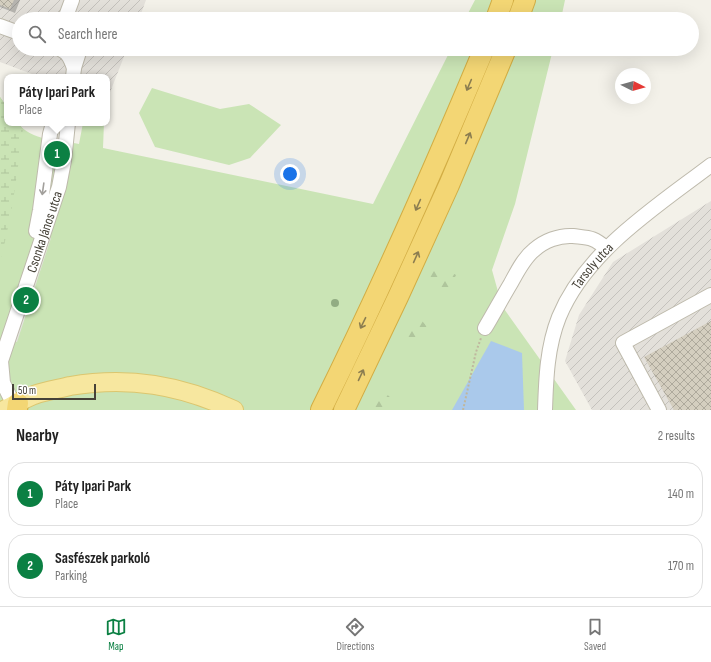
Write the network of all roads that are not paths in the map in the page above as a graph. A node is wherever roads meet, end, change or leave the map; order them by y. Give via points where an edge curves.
1 (72, 0) edge
2 (503, 0) edge
3 (526, 0) edge
4 (68, 12) edge
5 (499, 12) edge
6 (521, 12) edge
7 (0, 26) edge
8 (12, 30) edge
9 (69, 56) edge
10 (78, 56) edge
11 (481, 56) edge
12 (503, 56) edge
13 (74, 73) edge
14 (52, 126) edge
15 (68, 126) edge
16 (711, 164) edge
17 (606, 248) junction
18 (34, 260) junction
19 (711, 295) edge
20 (485, 328) road end
21 (324, 405) edge
22 (13, 407) edge
23 (234, 410) edge
24 (344, 410) edge
25 (546, 410) edge
26 (659, 410) edge

1 - 4 street
2 - 5 highway
3 - 6 highway
7 - 8 street
9 - 13 street
10 - 13 street
11 -> 21 highway via 430,179
24 -> 12 highway via 449,185
14 -> 18 street
15 - 18 street, Csonka János utca via 59,187
16 - 17 street, Tarsoly utca
17 - 20 street via 595,239 570,236 542,244 519,268
17 - 25 street, Tarsoly utca via 584,273 558,318 550,347
18 - 22 street, Csonka János utca via 1,361 3,383
19 - 26 street via 623,343
22 - 23 main road via 35,395 56,389 84,384 133,382 170,387 207,398

